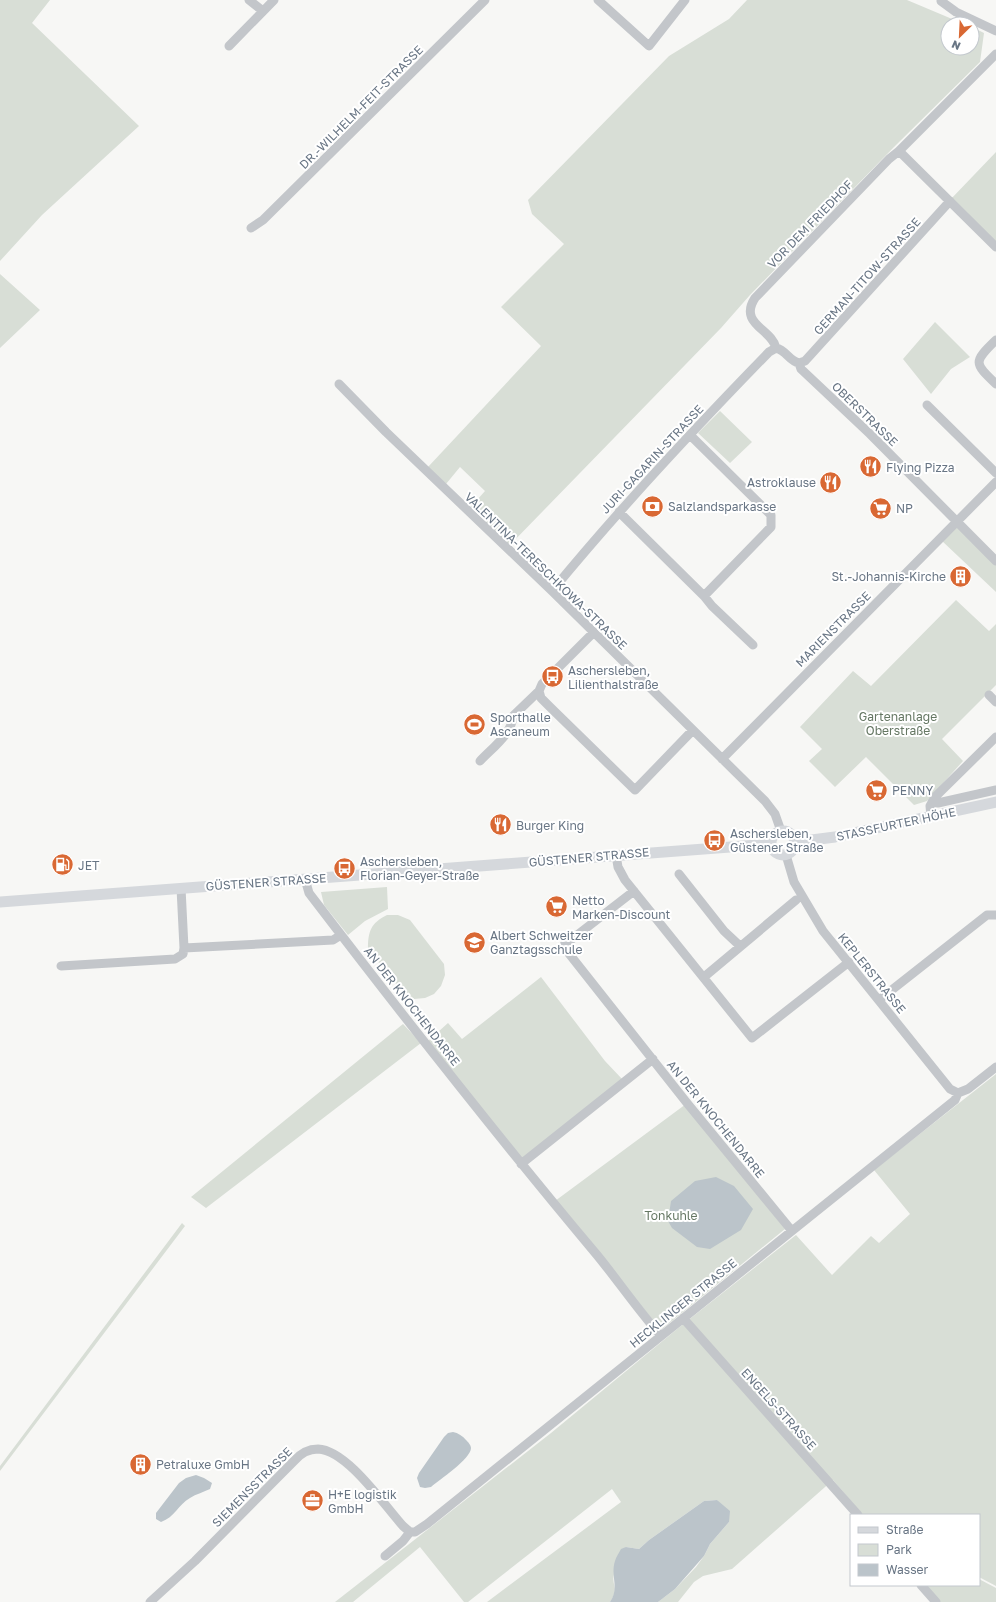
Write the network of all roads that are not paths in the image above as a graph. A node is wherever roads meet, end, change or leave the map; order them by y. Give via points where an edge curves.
1 (249, 0) edge
2 (274, 0) edge
3 (485, 0) edge
4 (598, 0) edge
5 (939, 0) edge
6 (683, 1) edge
7 (263, 10) junction
8 (996, 31) edge
9 (229, 46) dead end
10 (996, 54) edge
11 (899, 151) junction
12 (950, 201) junction
13 (251, 228) dead end
14 (996, 248) edge
15 (753, 320) joint
16 (996, 340) edge
17 (776, 348) junction
18 (799, 363) junction
19 (339, 384) dead end
20 (996, 384) edge
21 (927, 405) dead end
22 (690, 435) junction
23 (996, 473) edge
24 (996, 482) edge
25 (619, 512) junction
26 (957, 521) junction
27 (996, 561) edge
28 (552, 592) junction
29 (704, 596) junction
30 (593, 633) junction
31 (753, 645) dead end
32 (539, 691) junction
33 (989, 696) dead end
34 (996, 702) edge
35 (692, 731) junction
36 (996, 737) edge
37 (722, 759) junction
38 (480, 761) dead end
39 (996, 790) edge
40 (932, 802) junction
41 (996, 802) edge
42 (930, 816) junction
43 (780, 831) junction
44 (796, 842) junction
45 (771, 844) junction
46 (616, 854) junction
47 (786, 855) junction
48 (679, 874) dead end
49 (305, 879) junction
50 (181, 888) junction
51 (634, 891) junction
52 (796, 900) dead end
53 (0, 902) edge
54 (996, 915) edge
55 (341, 935) junction
56 (740, 946) junction
57 (184, 948) junction
58 (849, 962) junction
59 (61, 966) dead end
60 (704, 977) junction
61 (879, 1000) junction
62 (652, 1059) junction
63 (996, 1067) edge
64 (958, 1093) junction
65 (521, 1164) junction
66 (792, 1231) junction
67 (683, 1318) junction
68 (661, 1336) junction
69 (857, 1514) edge
70 (410, 1532) junction
71 (385, 1556) dead end
72 (922, 1586) edge
73 (150, 1602) edge
74 (936, 1602) edge

1 - 7 street
2 - 7 street
3 - 13 street, DR.-WILHELM-FEIT-STRASSE via 263,220
4 - 6 street via 649,46
5 - 8 street via 956,12
7 - 9 street
10 - 11 street, VOR DEM FRIEDHOF
11 - 12 street
11 - 15 street, VOR DEM FRIEDHOF via 755,298 751,307
12 - 14 street
12 - 18 street, GERMAN-TITOW-STRASSE via 816,350
15 - 17 street, OBERSTRASSE via 774,342
16 - 20 street via 981,354 978,365
17 - 18 street, OBERSTRASSE
17 - 22 street, JURI-GAGARIN-STRASSE
18 - 26 street, OBERSTRASSE via 801,369
19 - 28 street, VALENTINA-TERESCHKOWA-STRASSE
21 - 23 street
22 - 25 street, JURI-GAGARIN-STRASSE
22 - 29 street via 771,515 771,527
24 - 26 street, MARIENSTRASSE
25 - 28 street, JURI-GAGARIN-STRASSE
25 - 29 street
26 - 27 street, OBERSTRASSE
26 - 37 street, MARIENSTRASSE
28 - 30 street, VALENTINA-TERESCHKOWA-STRASSE
29 - 31 street
30 - 32 street via 542,684
30 - 35 street, VALENTINA-TERESCHKOWA-STRASSE
32 - 35 street via 541,698 635,790
32 - 38 street via 513,716 512,725
33 - 34 street
35 - 37 street, VALENTINA-TERESCHKOWA-STRASSE
36 - 40 street
37 - 43 street, VALENTINA-TERESCHKOWA-STRASSE via 771,808
39 - 40 street, STASSFURTER HÖHE via 938,803
40 - 42 street
41 - 42 main road, STASSFURTER HÖHE
42 - 44 main road, STASSFURTER HÖHE via 826,839
43 - 44 main road via 791,833
43 - 45 main road via 773,836
44 - 47 main road via 793,850
45 - 46 main road, GÜSTENER STRASSE
45 - 47 main road via 776,853
46 - 49 main road, GÜSTENER STRASSE
46 - 51 street via 616,862 622,875
47 - 58 street, KEPLERSTRASSE via 796,886 823,931
48 - 56 street via 724,931
49 - 50 main road, GÜSTENER STRASSE
49 - 55 street, AN DER KNOCHENDARRE via 308,891
50 - 53 main road, GÜSTENER STRASSE
50 - 57 street
51 - 60 street
51 - 62 street via 563,946
52 - 56 street
54 - 61 street via 988,915
55 - 57 street via 333,940
55 - 65 street, AN DER KNOCHENDARRE
56 - 60 street
57 - 59 street via 183,954 175,959
58 - 60 street via 752,1038
58 - 61 street, KEPLERSTRASSE
61 - 64 street, KEPLERSTRASSE via 950,1089
62 - 65 street, AN DER KNOCHENDARRE
62 - 66 street, AN DER KNOCHENDARRE
63 - 64 street, HECKLINGER STRASSE via 968,1089
64 - 66 street, HECKLINGER STRASSE via 954,1101
65 - 68 street, AN DER KNOCHENDARRE
66 - 67 street, HECKLINGER STRASSE
67 - 68 street, HECKLINGER STRASSE
67 - 69 street, ENGELS-STRASSE
68 - 70 street, HECKLINGER STRASSE via 427,1524 415,1532
70 - 71 street, HECKLINGER STRASSE
70 - 73 street, SIEMENSSTRASSE via 343,1459 318,1449 309,1450 300,1455 195,1561
72 - 74 street

